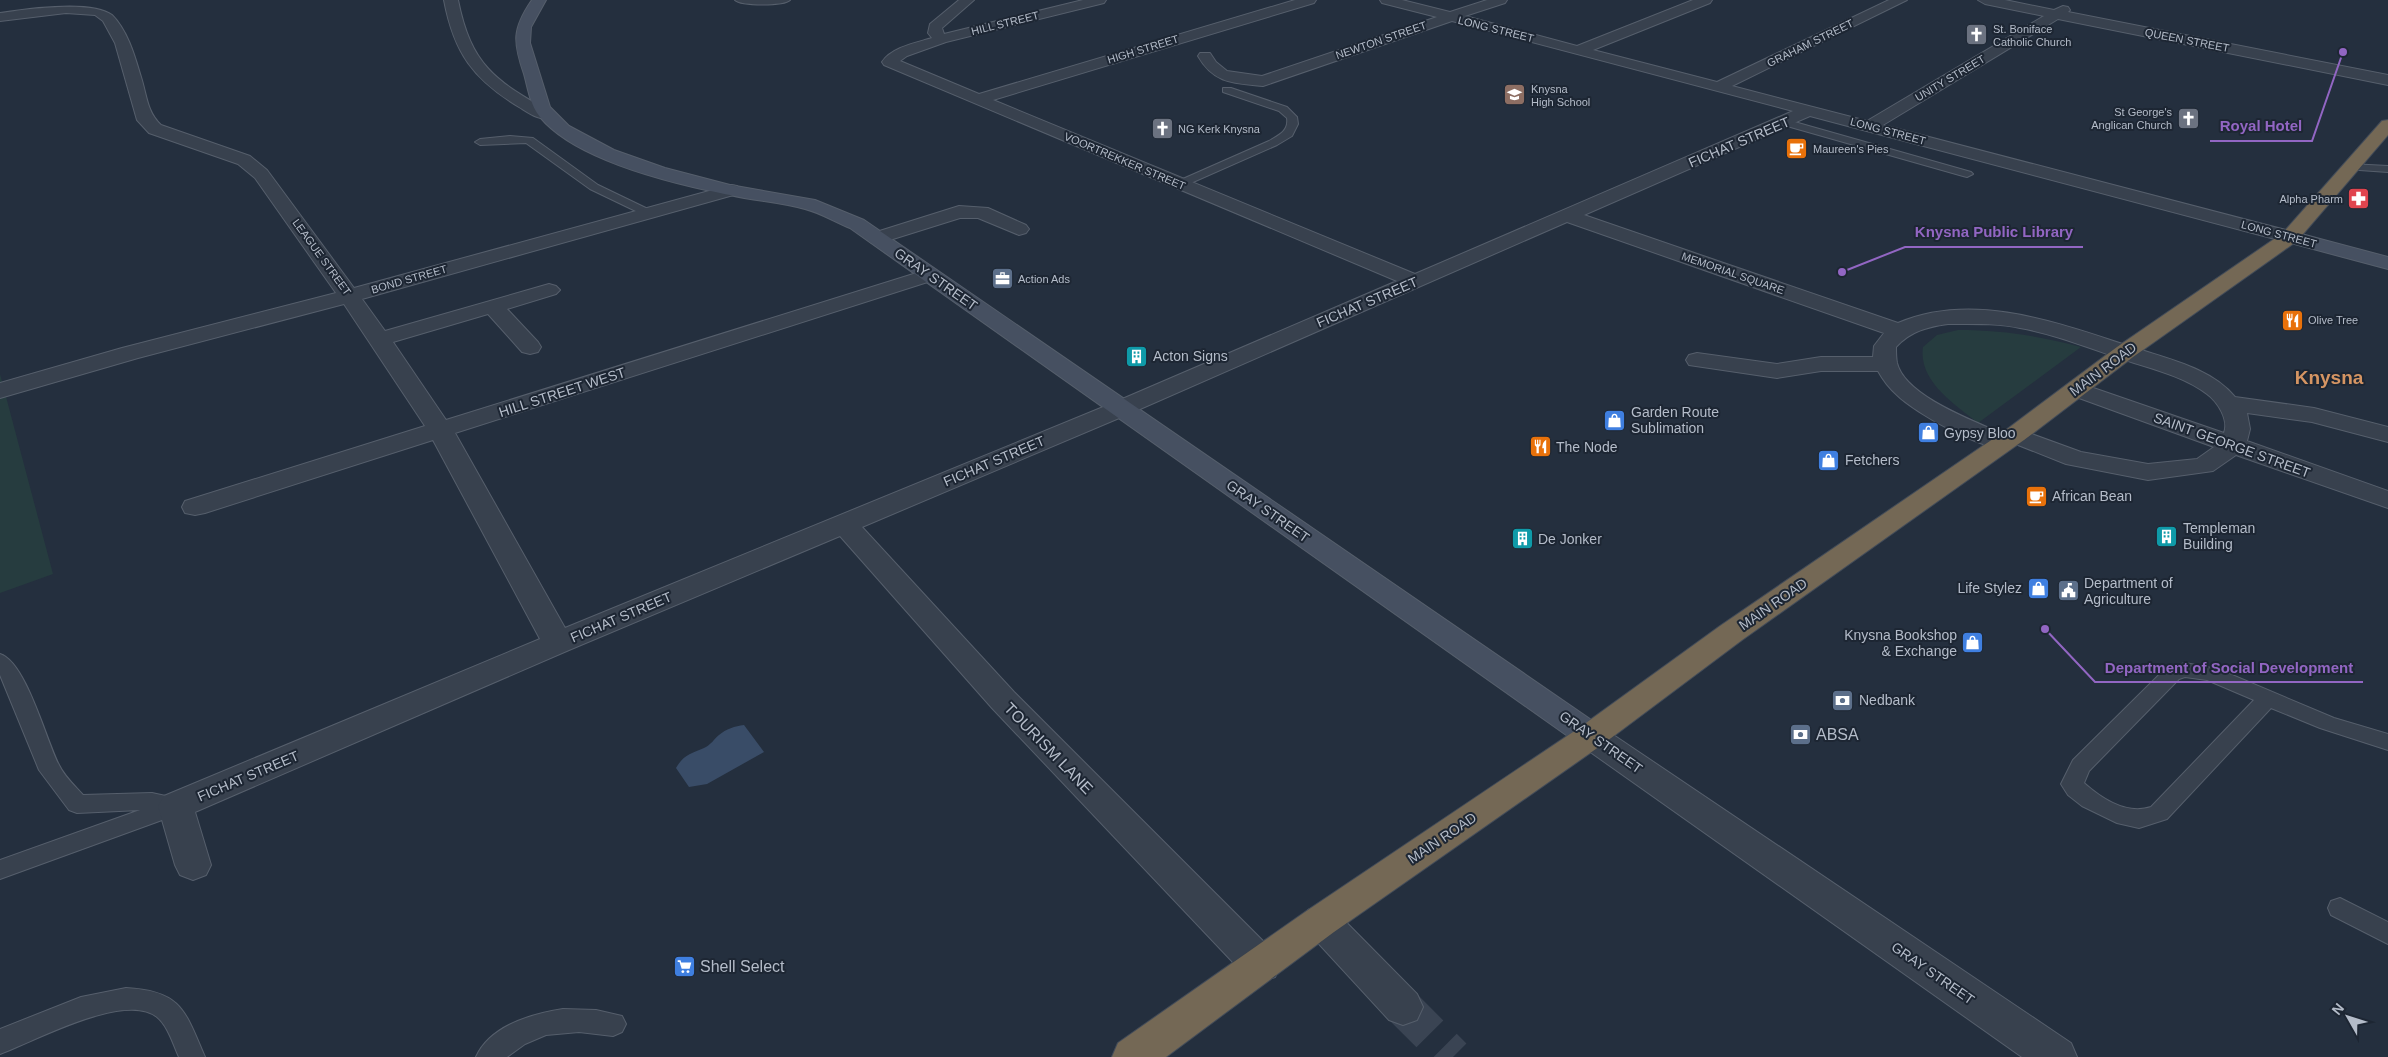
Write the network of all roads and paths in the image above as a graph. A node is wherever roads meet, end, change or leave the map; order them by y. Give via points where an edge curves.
1 (451, 0) edge
2 (539, 0) edge
3 (742, 0) edge
4 (783, 0) edge
5 (967, 0) edge
6 (1099, 0) edge
7 (1309, 0) edge
8 (1387, 0) edge
9 (1500, 0) edge
10 (1705, 0) edge
11 (1900, 0) edge
12 (1985, 0) edge
13 (2073, 5) dead end
14 (2056, 14) junction
15 (0, 17) edge
16 (1450, 17) junction
17 (941, 39) junction
18 (1579, 50) junction
19 (1205, 56) dead end
20 (2388, 80) edge
21 (1720, 86) junction
22 (1227, 90) dead end
23 (978, 99) junction
24 (1810, 110) junction
25 (545, 114) junction
26 (1784, 122) junction
27 (2388, 125) edge
28 (1870, 126) junction
29 (480, 142) dead end
30 (2349, 167) junction
31 (2388, 169) edge
32 (1966, 174) dead end
33 (1180, 184) junction
34 (731, 190) junction
35 (646, 211) junction
36 (1568, 216) junction
37 (1019, 229) dead end
38 (2290, 237) junction
39 (877, 238) junction
40 (2388, 263) edge
41 (930, 275) junction
42 (1416, 281) junction
43 (549, 290) dead end
44 (350, 296) junction
45 (493, 306) junction
46 (1899, 331) junction
47 (380, 339) junction
48 (530, 348) dead end
49 (2126, 352) junction
50 (1697, 360) dead end
51 (1886, 364) junction
52 (2076, 389) junction
53 (0, 391) edge
54 (2228, 403) junction
55 (1122, 408) junction
56 (441, 431) junction
57 (2388, 435) edge
58 (2008, 439) junction
59 (2233, 446) junction
60 (2388, 500) edge
61 (195, 507) dead end
62 (844, 524) junction
63 (558, 643) junction
64 (0, 660) edge
65 (2268, 698) junction
66 (1591, 736) junction
67 (2388, 742) edge
68 (176, 806) junction
69 (193, 865) dead end
70 (0, 870) edge
71 (2340, 908) dead end
72 (1320, 921) junction
73 (2388, 934) edge
74 (1261, 965) junction
75 (1403, 1007) tunnel mouth
76 (613, 1024) dead end
77 (0, 1042) edge
78 (192, 1057) edge
79 (489, 1057) edge
80 (1133, 1057) edge
81 (2056, 1057) edge

1 - 25 street via 465,50 479,69 502,90
2 - 25 street via 528,15 521,35
3 - 4 street
5 - 17 street via 935,27 935,33
6 - 17 street, HILL STREET
7 - 23 street, HIGH STREET
8 - 16 street, LONG STREET
9 - 16 street, NEWTON STREET
10 - 18 street
11 - 21 street, GRAHAM STREET
12 - 14 street, QUEEN STREET
13 - 14 street, UNITY STREET
14 - 20 street, QUEEN STREET
14 - 28 street, UNITY STREET
15 - 44 street, LEAGUE STREET via 82,10 107,15 128,56 147,122 156,129 244,160 261,174
16 - 18 street, LONG STREET
16 - 19 street, NEWTON STREET via 1262,81 1216,72
17 - 23 street, VOORTREKKER STREET via 902,53 889,62
18 - 21 street, LONG STREET
21 - 24 street, LONG STREET
22 - 33 lane via 1283,109 1292,117 1293,124 1288,134
23 - 33 street, VOORTREKKER STREET
24 - 26 street, FICHAT STREET
24 - 28 street, LONG STREET
25 - 34 street, GRAY STREET via 584,142 641,167
26 - 32 lane
26 - 36 street, FICHAT STREET
27 - 30 highway, MAIN ROAD
28 - 38 street, LONG STREET
29 - 35 lane via 529,140 594,188
30 - 31 lane
30 - 38 highway, MAIN ROAD
33 - 42 street, VOORTREKKER STREET
34 - 35 street, BOND STREET
34 - 39 street, GRAY STREET via 820,208 857,224
35 - 44 street, BOND STREET
36 - 42 street, FICHAT STREET
36 - 46 street, MEMORIAL SQUARE
37 - 39 street via 982,212 959,212
38 - 40 street, LONG STREET
38 - 49 highway, MAIN ROAD
39 - 41 street, GRAY STREET
41 - 55 street, GRAY STREET
41 - 56 street, HILL STREET WEST
42 - 55 street, FICHAT STREET
43 - 45 street
44 - 47 street, LEAGUE STREET
44 - 53 street, BOND STREET via 56,373
45 - 47 street
45 - 48 street
46 - 49 street via 1929,320 1982,317 2058,330
46 - 51 street via 1886,346
47 - 56 street, LEAGUE STREET
49 - 52 highway, MAIN ROAD
49 - 54 street via 2178,370 2216,389
50 - 51 street via 1777,371 1822,364
51 - 58 street via 1900,385 1927,407
52 - 58 highway, MAIN ROAD
52 - 59 street, SAINT GEORGE STREET
54 - 57 street via 2314,415
54 - 59 street via 2234,410 2238,429
55 - 62 street, FICHAT STREET
55 - 66 street, GRAY STREET
56 - 61 street, HILL STREET WEST
56 - 63 street, LEAGUE STREET
58 - 59 street via 2076,459 2148,472 2204,466
58 - 66 highway, MAIN ROAD via 1731,633
59 - 60 street, SAINT GEORGE STREET
62 - 63 street, FICHAT STREET
62 - 74 street, TOURISM LANE via 1003,700
63 - 68 street, FICHAT STREET
64 - 68 lane via 12,677 50,770 77,804 152,801
65 - 65 lane via 2211,674 2185,670 2172,674 2081,766 2072,784 2086,797 2132,819 2159,813
65 - 67 lane via 2352,732
66 - 72 highway, MAIN ROAD
66 - 81 street, GRAY STREET
68 - 69 street
68 - 70 lane
71 - 73 lane
72 - 74 highway, MAIN ROAD
72 - 75 street
74 - 80 highway, MAIN ROAD
76 - 79 lane via 594,1020 544,1022 518,1034
77 - 78 lane via 80,1007 128,999 166,1008

